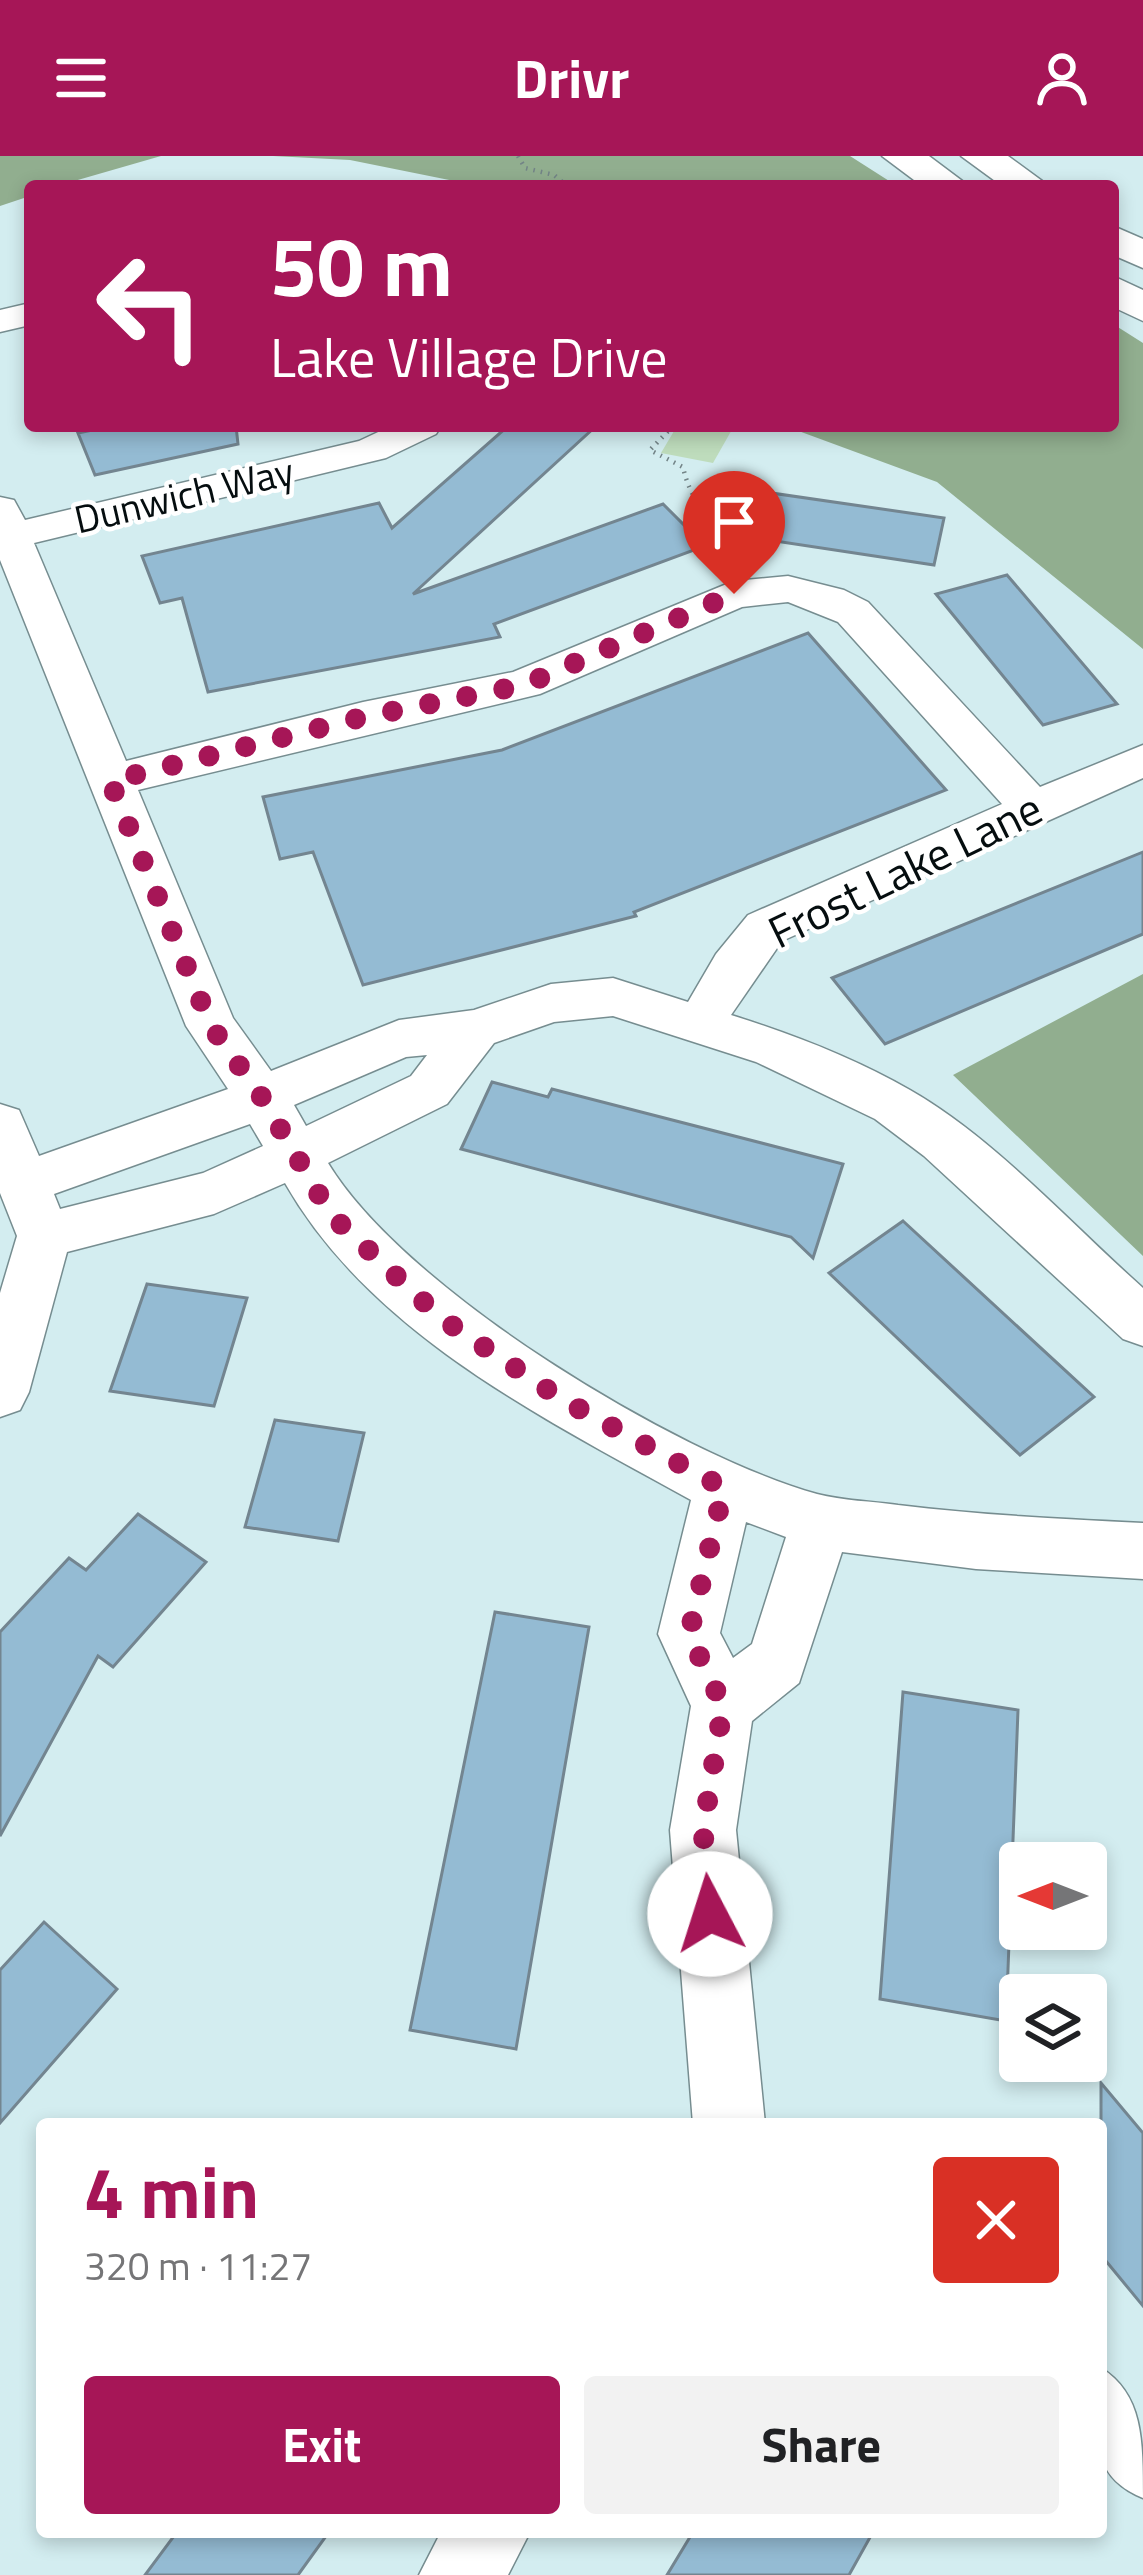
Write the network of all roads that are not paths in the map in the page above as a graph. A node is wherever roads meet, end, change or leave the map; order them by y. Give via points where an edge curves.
1 (902, 156) edge
2 (980, 156) edge
3 (940, 180) edge
4 (1019, 180) edge
5 (410, 432) edge
6 (6, 522) edge
7 (1143, 760) edge
8 (110, 781) junction
9 (1033, 808) junction
10 (702, 1022) junction
11 (476, 1029) junction
12 (261, 1096) junction
13 (0, 1125) edge
14 (297, 1154) junction
15 (23, 1184) junction
16 (44, 1236) junction
17 (1143, 1322) edge
18 (0, 1392) edge
19 (724, 1488) junction
20 (821, 1522) junction
21 (1143, 1551) edge
22 (723, 1706) junction
23 (728, 2118) edge
24 (1107, 2415) edge
25 (1143, 2459) edge
26 (486, 2538) edge
27 (459, 2575) edge

1 - 3 street
2 - 4 street
5 - 6 street, Dunwich Way via 372,450
6 - 8 street
7 - 9 street, Frost Lake Lane
8 - 9 street via 524,685 734,594 788,589 853,612
8 - 12 street via 211,1026
9 - 10 street, Frost Lake Lane via 765,928
10 - 11 street via 592,996
10 - 17 street via 893,1105
11 - 12 street via 398,1039
11 - 14 street via 429,1090
12 - 14 street
12 - 15 street
13 - 15 street
14 - 16 street via 214,1192
14 - 19 street via 331,1215 441,1318 563,1400
15 - 16 street
16 - 18 street
19 - 20 street
19 - 22 street via 689,1634
20 - 21 street via 976,1542
20 - 22 street via 777,1662
22 - 23 street via 703,1830
24 - 25 street
26 - 27 street

